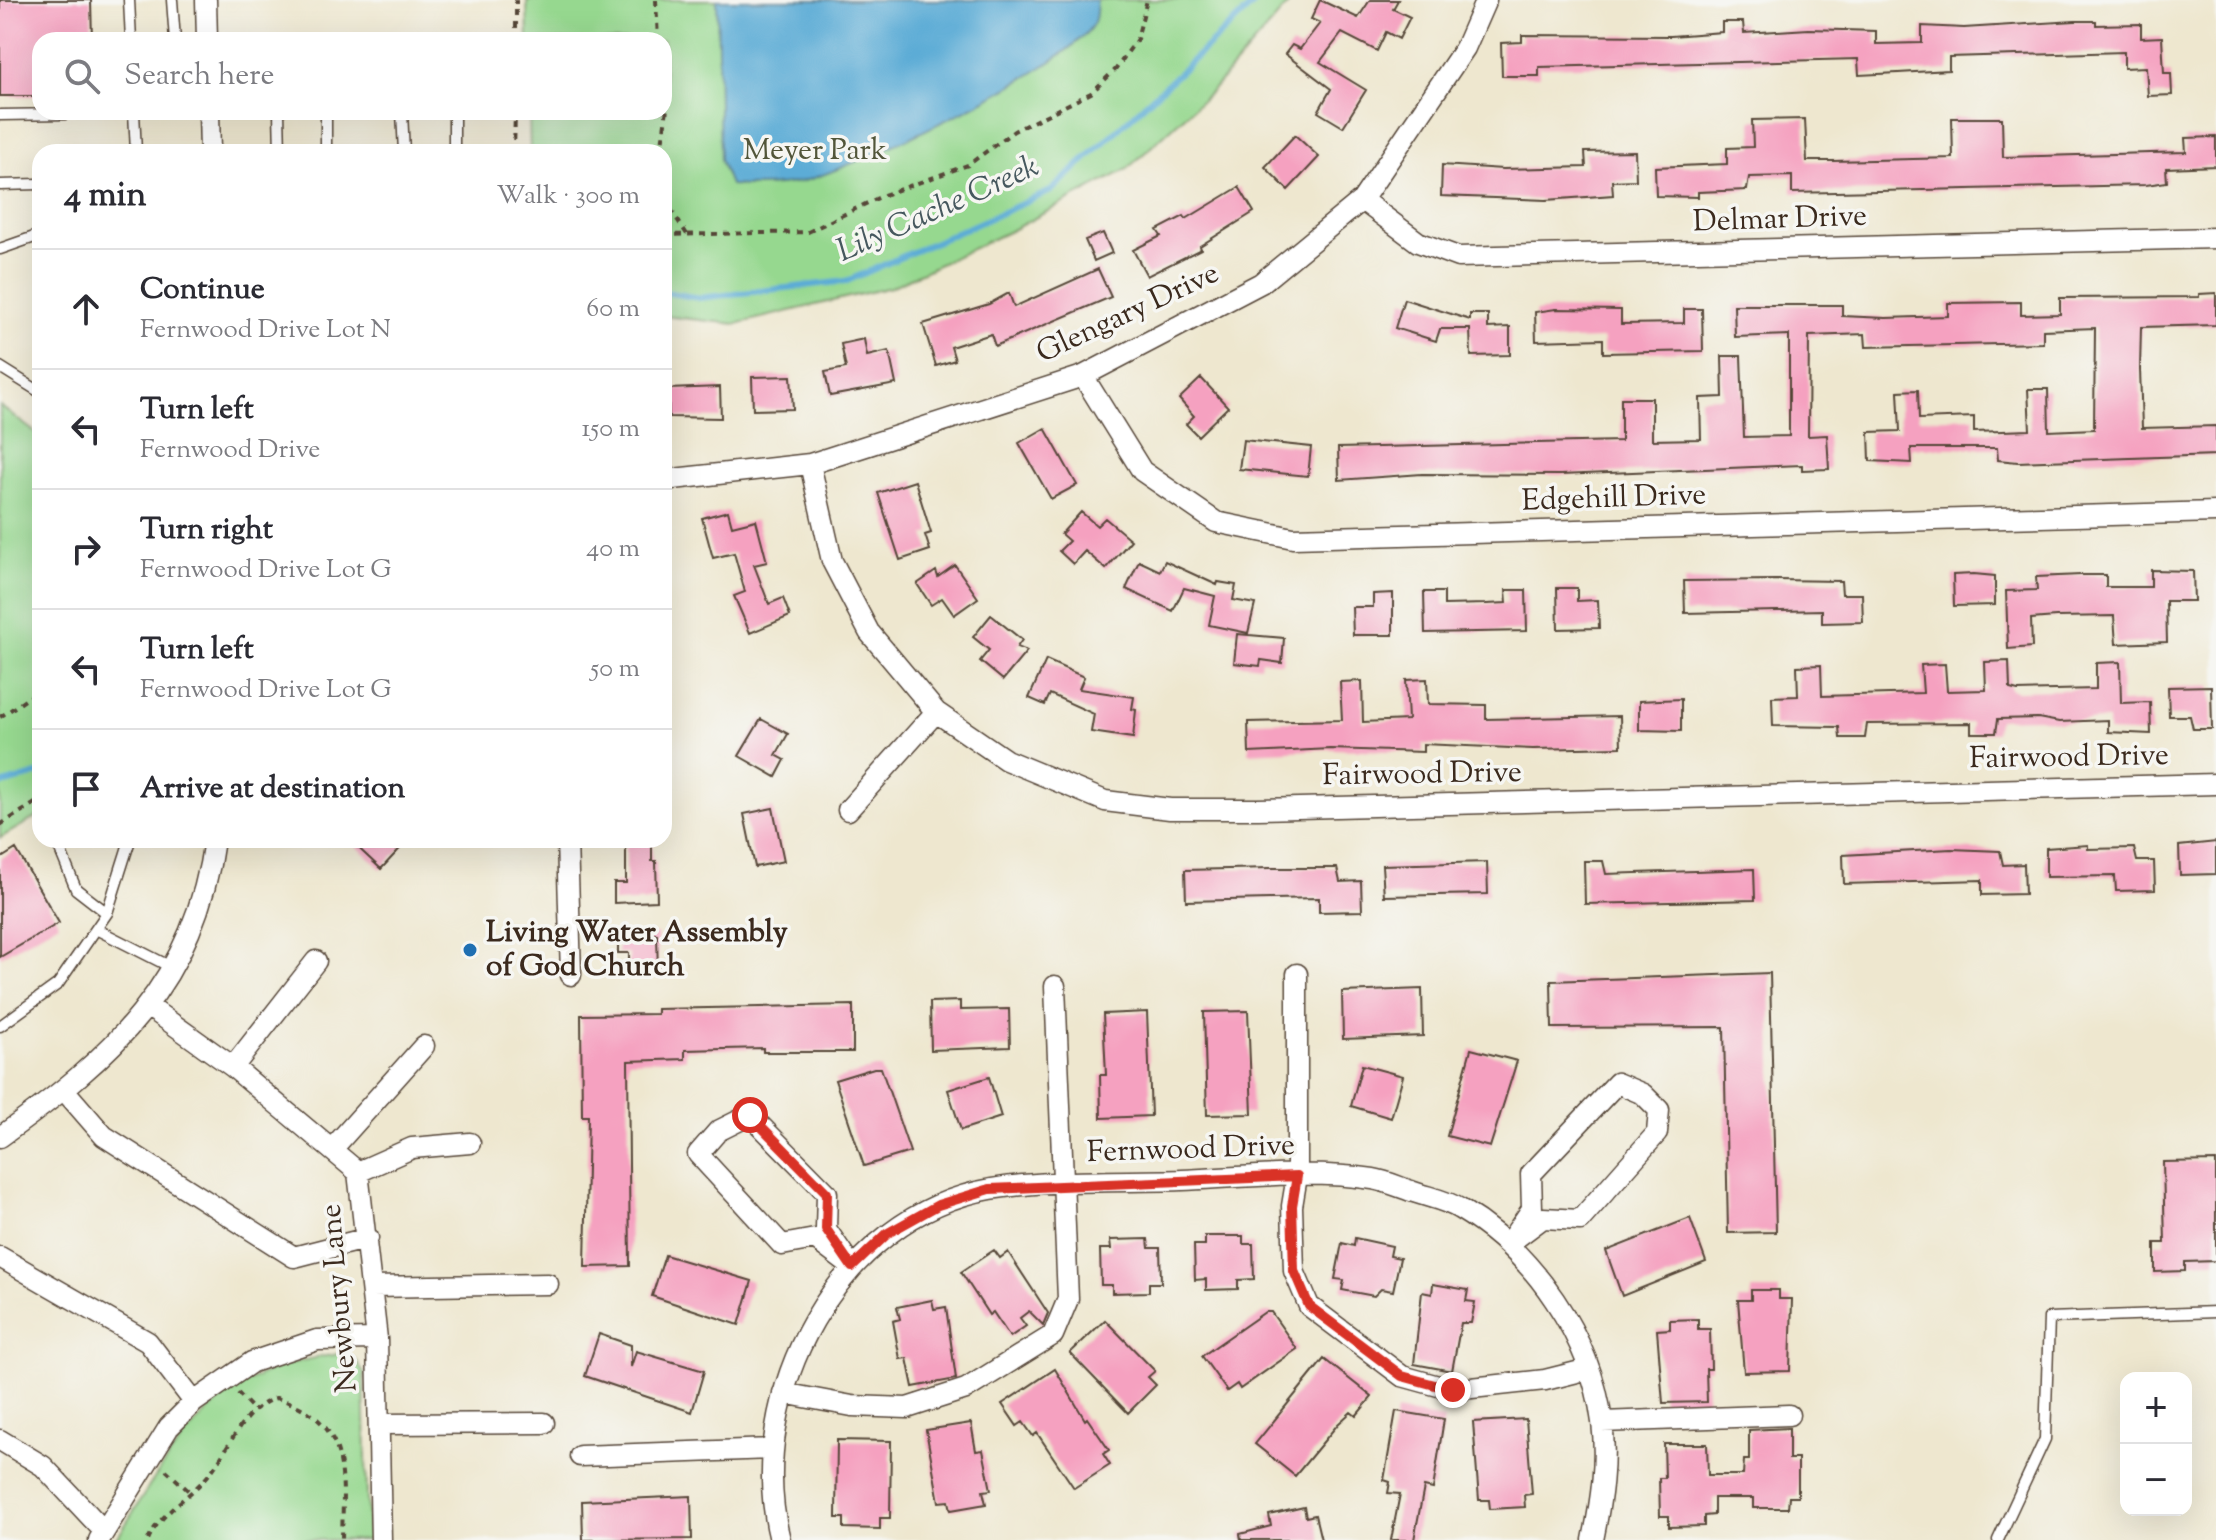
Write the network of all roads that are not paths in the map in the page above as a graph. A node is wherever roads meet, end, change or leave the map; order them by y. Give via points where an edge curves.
1 (129, 0) edge
2 (172, 0) edge
3 (206, 0) edge
4 (1486, 0) edge
5 (131, 32) edge
6 (174, 32) edge
7 (207, 32) edge
8 (0, 115) edge
9 (32, 115) edge
10 (134, 120) edge
11 (209, 120) edge
12 (279, 120) edge
13 (326, 120) edge
14 (402, 120) edge
15 (454, 120) edge
16 (136, 144) edge
17 (210, 144) edge
18 (280, 144) edge
19 (326, 144) edge
20 (404, 144) edge
21 (454, 144) edge
22 (32, 184) edge
23 (0, 185) edge
24 (1362, 200) junction
25 (32, 238) edge
26 (2216, 238) edge
27 (0, 249) edge
28 (0, 367) edge
29 (1083, 376) junction
30 (32, 387) edge
31 (810, 464) junction
32 (672, 479) edge
33 (2216, 512) edge
34 (936, 712) junction
35 (2216, 784) edge
36 (848, 810) dead end
37 (59, 848) edge
38 (127, 848) edge
39 (213, 848) edge
40 (567, 848) edge
41 (107, 913) junction
42 (96, 929) junction
43 (316, 961) dead end
44 (171, 967) junction
45 (1297, 974) dead end
46 (571, 975) dead end
47 (1055, 986) dead end
48 (149, 1007) junction
49 (0, 1026) edge
50 (424, 1046) dead end
51 (233, 1067) junction
52 (65, 1091) junction
53 (2, 1132) edge
54 (470, 1143) dead end
55 (333, 1148) junction
56 (358, 1172) junction
57 (1297, 1176) junction
58 (1062, 1184) junction
59 (368, 1238) junction
60 (1508, 1244) junction
61 (0, 1257) edge
62 (852, 1267) junction
63 (548, 1284) dead end
64 (372, 1287) junction
65 (2216, 1312) edge
66 (377, 1339) junction
67 (1589, 1369) junction
68 (783, 1393) junction
69 (194, 1402) junction
70 (1789, 1415) dead end
71 (1602, 1422) junction
72 (544, 1423) dead end
73 (380, 1424) junction
74 (0, 1440) edge
75 (772, 1449) junction
76 (580, 1456) dead end
77 (102, 1536) edge
78 (381, 1540) edge
79 (780, 1540) edge
80 (1593, 1540) edge
81 (1998, 1540) edge

1 - 5 lane
2 - 6 lane
3 - 7 street
4 - 24 street, Glengary Drive via 1465,48
8 - 9 lane
10 - 16 lane
11 - 17 street
12 - 18 lane
13 - 19 lane
14 - 20 lane
15 - 21 lane
22 - 23 lane
24 - 26 street, Delmar Drive via 1418,242 1458,257
24 - 29 street, Glengary Drive via 1261,283
25 - 27 lane
28 - 30 lane
29 - 31 street, Glengary Drive
29 - 33 street, Edgehill Drive via 1142,471 1216,522 1293,538
31 - 32 street, Glengary Drive
31 - 34 street, Fairwood Drive via 832,561 869,632
34 - 35 street, Fairwood Drive via 1006,760 1105,801 1170,809
34 - 36 street
37 - 41 lane via 76,889
38 - 41 lane
39 - 44 street via 210,872
40 - 46 street
41 - 42 lane
42 - 44 lane
42 - 49 lane via 58,984
43 - 51 street
44 - 48 street
45 - 57 street
47 - 58 street
48 - 51 street, Newbury Lane
48 - 52 street
50 - 55 street
51 - 55 street, Newbury Lane
52 - 53 street
52 - 59 street via 104,1136 294,1257
54 - 56 street via 412,1148
55 - 56 street, Newbury Lane
56 - 59 street, Newbury Lane
57 - 58 street, Fernwood Drive
57 - 60 street, Fernwood Drive via 1375,1179 1459,1208
57 - 67 street via 1292,1206 1294,1271 1309,1306 1402,1376 1453,1390 1545,1380
58 - 62 street, Fernwood Drive via 990,1189 938,1205 888,1233
58 - 68 street via 1068,1299 1053,1335 966,1389 907,1408 852,1406
59 - 64 street, Newbury Lane
60 - 60 street via 1543,1218 1580,1220 1657,1133 1659,1110 1643,1094 1617,1083 1531,1174 1532,1209
60 - 67 street, Fernwood Drive via 1562,1310
61 - 69 street via 148,1342
62 - 62 street via 815,1239 782,1245 698,1154 718,1131 750,1115 827,1193 826,1229
62 - 68 street, Fernwood Drive via 804,1338
63 - 64 street
64 - 66 street, Newbury Lane
65 - 81 lane via 2049,1318 2045,1439
66 - 69 street via 317,1340 252,1362
66 - 73 street, Newbury Lane
67 - 71 street, Fernwood Drive
68 - 75 street, Fernwood Drive
69 - 77 street via 169,1427
70 - 71 street
71 - 80 street, Fernwood Drive via 1604,1486
72 - 73 street
73 - 78 street, Newbury Lane
74 - 77 street via 43,1466
75 - 76 street
75 - 79 street, Fernwood Drive

